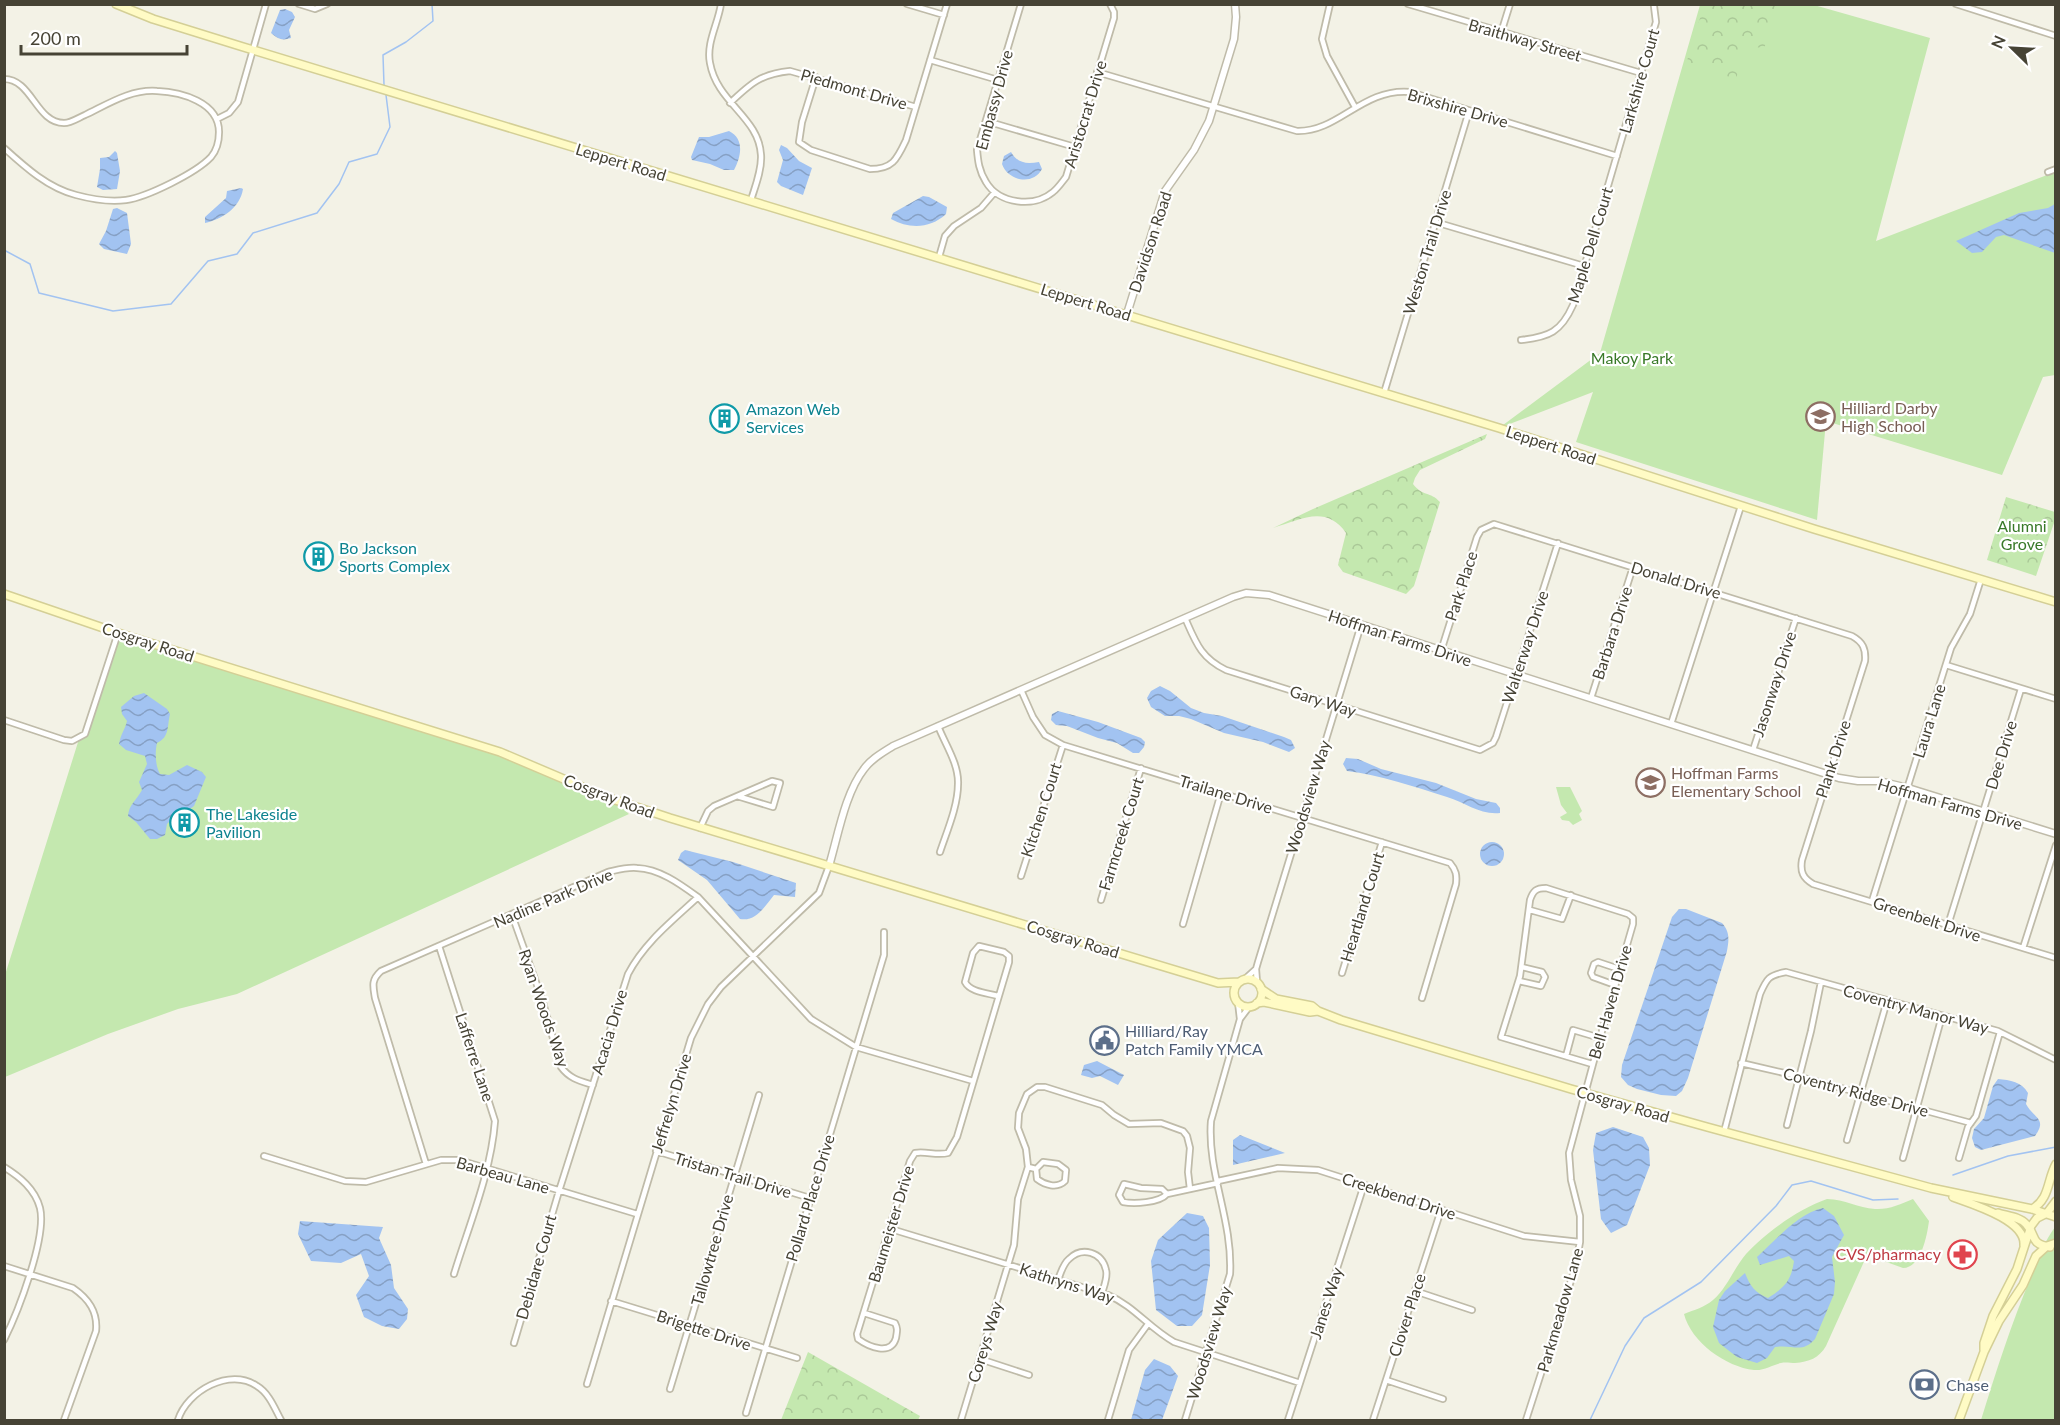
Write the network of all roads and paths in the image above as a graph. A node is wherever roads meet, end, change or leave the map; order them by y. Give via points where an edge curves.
1 (116, 4) edge
2 (266, 4) edge
3 (299, 4) edge
4 (327, 4) edge
5 (721, 4) edge
6 (908, 4) edge
7 (947, 4) edge
8 (1021, 4) edge
9 (1235, 4) edge
10 (1330, 4) edge
11 (1408, 4) edge
12 (1510, 4) edge
13 (1956, 4) edge
14 (1110, 5) edge
15 (1654, 6) dead end
16 (944, 15) junction
17 (1501, 33) junction
18 (2055, 36) edge
19 (253, 50) junction
20 (930, 60) junction
21 (1097, 72) junction
22 (1641, 74) junction
23 (816, 77) junction
24 (4, 79) edge
25 (998, 80) junction
26 (730, 103) junction
27 (916, 107) junction
28 (1213, 107) junction
29 (1354, 107) junction
30 (1469, 111) junction
31 (217, 119) junction
32 (986, 121) junction
33 (1075, 147) junction
34 (4, 148) edge
35 (1617, 156) junction
36 (2055, 169) edge
37 (2048, 172) dead end
38 (994, 193) junction
39 (751, 201) junction
40 (1436, 222) junction
41 (939, 257) junction
42 (1584, 266) junction
43 (1127, 314) junction
44 (1521, 340) dead end
45 (1384, 393) junction
46 (1741, 506) junction
47 (1487, 525) joint
48 (1558, 543) junction
49 (1633, 567) junction
50 (1981, 579) junction
51 (1713, 591) junction
52 (4, 594) edge
53 (2055, 602) edge
54 (1185, 618) junction
55 (1796, 618) junction
56 (1361, 625) junction
57 (118, 633) junction
58 (1862, 644) joint
59 (1441, 651) junction
60 (1946, 665) junction
61 (1516, 675) junction
62 (2021, 689) junction
63 (1021, 690) junction
64 (1591, 698) junction
65 (2055, 699) edge
66 (1335, 705) junction
67 (4, 720) edge
68 (1671, 724) junction
69 (938, 726) junction
70 (1063, 745) junction
71 (1487, 748) joint
72 (1753, 750) junction
73 (1141, 768) junction
74 (1829, 774) junction
75 (1908, 788) junction
76 (1221, 793) junction
77 (737, 796) junction
78 (1983, 812) junction
79 (1301, 817) junction
80 (700, 828) junction
81 (2055, 834) edge
82 (1382, 842) junction
83 (2055, 845) edge
84 (940, 852) dead end
85 (829, 866) junction
86 (1803, 874) joint
87 (1021, 876) dead end
88 (1570, 895) junction
89 (698, 897) junction
90 (1101, 900) dead end
91 (1872, 901) junction
92 (1530, 910) junction
93 (512, 915) junction
94 (1183, 924) dead end
95 (1948, 925) junction
96 (884, 932) dead end
97 (439, 946) junction
98 (2023, 948) junction
99 (753, 957) junction
100 (2055, 958) edge
101 (1522, 967) junction
102 (1256, 969) junction
103 (1619, 969) junction
104 (1342, 973) dead end
105 (1242, 981) junction
106 (1519, 981) junction
107 (1821, 982) junction
108 (1218, 983) junction
109 (1615, 985) junction
110 (1259, 986) junction
111 (998, 996) junction
112 (1422, 998) dead end
113 (1236, 999) junction
114 (1887, 1001) junction
115 (1253, 1005) junction
116 (1318, 1011) junction
117 (1942, 1016) junction
118 (1240, 1019) junction
119 (2000, 1032) junction
120 (1599, 1038) junction
121 (856, 1047) junction
122 (1566, 1056) junction
123 (2055, 1060) edge
124 (1741, 1063) junction
125 (1592, 1064) junction
126 (1800, 1076) junction
127 (973, 1081) junction
128 (593, 1085) junction
129 (1585, 1093) junction
130 (1861, 1093) junction
131 (759, 1095) dead end
132 (1916, 1108) junction
133 (1971, 1123) junction
134 (1787, 1125) dead end
135 (1724, 1132) junction
136 (1847, 1140) dead end
137 (656, 1151) junction
138 (264, 1156) dead end
139 (1903, 1158) dead end
140 (1959, 1158) dead end
141 (426, 1164) junction
142 (2055, 1164) edge
143 (4, 1167) edge
144 (1028, 1167) junction
145 (486, 1169) junction
146 (1036, 1169) junction
147 (734, 1175) junction
148 (1218, 1182) junction
149 (1364, 1185) junction
150 (1931, 1188) junction
151 (1190, 1189) junction
152 (559, 1191) junction
153 (1167, 1194) junction
154 (810, 1198) junction
155 (2055, 1200) edge
156 (2032, 1209) junction
157 (1441, 1210) junction
158 (1989, 1211) junction
159 (2047, 1213) junction
160 (638, 1214) junction
161 (2055, 1217) edge
162 (891, 1229) junction
163 (2031, 1231) junction
164 (1580, 1242) junction
165 (2055, 1243) edge
166 (2051, 1247) edge
167 (2024, 1251) junction
168 (1009, 1264) junction
169 (4, 1266) edge
170 (29, 1273) junction
171 (454, 1274) dead end
172 (1058, 1280) junction
173 (1415, 1291) junction
174 (1102, 1293) junction
175 (611, 1300) junction
176 (1472, 1310) dead end
177 (864, 1313) junction
178 (1148, 1324) junction
179 (690, 1325) junction
180 (4, 1340) edge
181 (514, 1343) dead end
182 (765, 1349) junction
183 (1984, 1352) junction
184 (1206, 1353) junction
185 (797, 1358) dead end
186 (980, 1359) junction
187 (1029, 1375) dead end
188 (1386, 1380) junction
189 (1300, 1383) junction
190 (587, 1384) dead end
191 (670, 1389) dead end
192 (1443, 1399) dead end
193 (746, 1413) dead end
194 (64, 1420) edge
195 (178, 1420) edge
196 (281, 1420) edge
197 (961, 1420) edge
198 (1108, 1420) edge
199 (1185, 1420) edge
200 (1288, 1420) edge
201 (1373, 1420) edge
202 (1526, 1420) edge
203 (1959, 1420) edge

1 - 19 main road, Leppert Road
2 - 19 street
3 - 4 street via 315,9
5 - 26 street via 709,61 715,82
6 - 16 street
7 - 16 street
8 - 25 street, Embassy Drive
9 - 28 street, Davidson Road via 1234,39
10 - 29 street via 1322,39
11 - 17 street, Braithway Street
12 - 17 street
13 - 18 street
14 - 21 street, Aristocrat Drive via 1114,18
15 - 22 street, Larkshire Court via 1656,22
16 - 20 street
17 - 22 street, Braithway Street
19 - 31 street via 237,102 230,113
19 - 39 main road, Leppert Road
20 - 25 street
20 - 27 street
21 - 28 street, Brixshire Drive
21 - 33 street, Aristocrat Drive
22 - 35 street, Larkshire Court
23 - 26 street, Piedmont Drive via 790,71 773,73 758,78
23 - 27 street, Piedmont Drive
23 - 27 street via 799,142 811,150 870,168 879,169 894,162
24 - 31 street via 18,82 57,122 69,122 127,95 158,90 194,98
25 - 32 street, Embassy Drive
26 - 39 street via 753,127 758,141 761,156
28 - 29 street, Brixshire Drive via 1297,131 1325,125
28 - 43 street, Davidson Road via 1202,137 1165,191
29 - 30 street, Brixshire Drive via 1395,90
30 - 35 street, Brixshire Drive
30 - 40 street, Weston Trail Drive
31 - 34 street via 218,144 210,158 148,194 125,200 90,198 59,189
32 - 33 street
32 - 38 street, Embassy Drive via 977,150 979,167
33 - 38 street, Aristocrat Drive via 1066,177 1041,200 1025,202
35 - 42 street, Maple Dell Court
36 - 37 street
38 - 41 street via 945,236
39 - 41 main road, Leppert Road
40 - 42 street
40 - 45 street, Weston Trail Drive
41 - 43 main road, Leppert Road
42 - 44 street, Maple Dell Court via 1573,304 1558,329 1542,338
43 - 45 main road, Leppert Road
45 - 46 main road, Leppert Road
46 - 50 main road, Leppert Road
46 - 51 street
47 - 48 street, Donald Drive via 1501,525
47 - 59 street, Park Place via 1477,537
48 - 49 street, Donald Drive
48 - 61 street, Walterway Drive
49 - 51 street, Donald Drive
49 - 64 street, Barbara Drive
50 - 53 main road, Leppert Road
50 - 60 street, Laura Lane via 1970,614
51 - 55 street, Donald Drive
51 - 68 street
52 - 57 main road, Cosgray Road
54 - 56 street, Hoffman Farms Drive via 1246,593 1269,596
54 - 63 street, Hoffman Farms Drive
54 - 66 street, Gary Way via 1203,655 1215,665
55 - 58 street, Donald Drive via 1852,636
55 - 72 street, Jasonway Drive
56 - 59 street, Hoffman Farms Drive
56 - 66 street, Woodsview Way
57 - 67 street via 85,735 64,740
57 - 80 main road, Cosgray Road via 500,752 606,797
58 - 74 street, Plank Drive via 1865,660
59 - 61 street, Hoffman Farms Drive
60 - 62 street
60 - 75 street, Laura Lane
61 - 64 street, Hoffman Farms Drive
61 - 71 street, Walterway Drive via 1496,737
62 - 65 street
62 - 78 street, Dee Drive
63 - 69 street, Hoffman Farms Drive
63 - 70 street, Trailane Drive via 1045,735
64 - 68 street, Hoffman Farms Drive
66 - 71 street, Gary Way via 1472,749
66 - 79 street, Woodsview Way
68 - 72 street, Hoffman Farms Drive
69 - 84 street via 956,768 958,783
69 - 85 street, Hoffman Farms Drive via 893,746 864,768 848,801
70 - 73 street, Trailane Drive
70 - 87 street, Kitchen Court
72 - 74 street, Hoffman Farms Drive
73 - 76 street, Trailane Drive
73 - 90 street, Farmcreek Court
74 - 75 street, Hoffman Farms Drive
74 - 86 street, Plank Drive via 1802,860
75 - 78 street, Hoffman Farms Drive
75 - 91 street, Laura Lane
76 - 79 street, Trailane Drive
76 - 94 street
77 - 77 street via 772,781 780,783 773,807
77 - 80 street via 708,811
78 - 81 street, Hoffman Farms Drive
78 - 95 street, Dee Drive
79 - 82 street, Trailane Drive
79 - 102 street, Woodsview Way
80 - 85 main road, Cosgray Road
82 - 104 street, Heartland Court
82 - 112 street, Trailane Drive via 1444,860 1457,876
83 - 98 street
85 - 99 street, Jeffrelyn Drive via 819,893
85 - 108 main road, Cosgray Road
86 - 91 street, Greenbelt Drive via 1813,884
88 - 92 street via 1539,888 1533,894
88 - 92 street via 1562,919
88 - 103 street, Bell Haven Drive via 1633,918
89 - 93 street, Nadine Park Drive via 656,871 636,868 608,872
89 - 99 street, Nadine Park Drive
89 - 128 street, Acacia Drive via 654,937 633,964
91 - 95 street, Greenbelt Drive
92 - 101 street
93 - 97 street, Nadine Park Drive
93 - 128 street, Ryan Woods Way via 561,1068 573,1079
95 - 98 street, Greenbelt Drive
96 - 121 street, Pollard Place Drive via 884,955
97 - 141 street, Nadine Park Drive via 381,971 372,984
97 - 145 street, Lafferre Lane via 495,1121
98 - 100 street, Greenbelt Drive
99 - 121 street, Nadine Park Drive via 811,1018
99 - 137 street, Jeffrelyn Drive via 721,987 699,1020
101 - 106 street
101 - 106 street via 1542,972 1545,977 1541,986
102 - 105 street
102 - 110 street, Woodsview Way
103 - 109 street, Bell Haven Drive
103 - 109 street via 1594,964 1593,977
105 - 108 main road, Cosgray Road
105 - 110 main road via 1251,979
105 - 113 main road via 1235,988
106 - 122 street via 1502,1037
107 - 114 street, Coventry Manor Way
107 - 124 street, Coventry Manor Way via 1786,972 1772,975 1765,982
107 - 126 street
108 - 113 main road, Cosgray Road
109 - 120 street, Bell Haven Drive
110 - 115 main road via 1261,995
110 - 116 main road, Cosgray Road via 1276,999 1312,1006
111 - 111 street, Baumeister Drive via 1009,956 979,946 973,953 965,982 972,989
111 - 127 street, Baumeister Drive
113 - 115 main road
113 - 118 street, Woodsview Way
114 - 117 street, Coventry Manor Way
114 - 130 street
115 - 116 main road, Cosgray Road via 1264,1002
115 - 118 street, Woodsview Way
116 - 129 main road, Cosgray Road
117 - 119 street, Coventry Manor Way
117 - 132 street
118 - 148 street, Woodsview Way via 1211,1121
119 - 123 street, Coventry Manor Way
119 - 133 street via 1977,1116
120 - 122 street via 1573,1030
120 - 125 street, Bell Haven Drive
121 - 127 street, Nadine Park Drive
121 - 154 street, Pollard Place Drive
122 - 125 street
124 - 126 street, Coventry Ridge Drive
124 - 135 street
125 - 129 street, Bell Haven Drive
126 - 130 street, Coventry Ridge Drive
126 - 134 street
127 - 162 street, Baumeister Drive via 953,1147 948,1153 921,1152 912,1157
128 - 152 street, Acacia Drive
129 - 135 main road, Cosgray Road
129 - 164 street, Parkmeadow Lane via 1569,1153 1580,1216
130 - 132 street, Coventry Ridge Drive
130 - 136 street
131 - 147 street, Tallowtree Drive
132 - 133 street, Coventry Ridge Drive
132 - 139 street
133 - 140 street
135 - 150 main road, Cosgray Road
137 - 147 street, Tristan Trail Drive
137 - 160 street, Jeffrelyn Drive
138 - 141 street, Barbeau Lane via 345,1181 366,1182
141 - 145 street, Barbeau Lane via 459,1160
142 - 156 main road via 2044,1199
143 - 170 street via 22,1178 40,1207 42,1223
144 - 146 street
144 - 151 street via 1018,1128 1019,1113 1027,1094 1045,1087 1102,1105 1130,1124 1161,1123 1183,1131 1190,1148
144 - 168 street, Coreys Way via 1018,1199
145 - 152 street, Barbeau Lane
145 - 171 street, Lafferre Lane
146 - 146 street via 1043,1162 1058,1164 1066,1170 1065,1181 1060,1185 1043,1183 1037,1179
147 - 154 street, Tristan Trail Drive
147 - 179 street, Tallowtree Drive
148 - 149 street, Creekbend Drive via 1278,1168 1318,1170
148 - 151 street, Creekbend Drive
148 - 184 street, Woodsview Way via 1232,1253 1230,1274
149 - 157 street, Creekbend Drive
149 - 189 street, Janes Way
150 - 156 main road, Cosgray Road
150 - 158 main road, Cosgray Road
151 - 153 street, Creekbend Drive
152 - 160 street, Barbeau Lane
152 - 181 street, Debidare Court
153 - 153 street, Creekbend Drive via 1162,1189 1124,1184 1119,1195 1126,1203 1163,1198
154 - 182 street, Pollard Place Drive
155 - 159 main road
156 - 159 main road, Cosgray Road
157 - 164 street, Creekbend Drive via 1524,1236
157 - 173 street, Clover Place
158 - 163 main road, Cosgray Road via 2024,1222
158 - 167 main road, Cosgray Road via 2019,1230 2025,1240
159 - 161 main road, Cosgray Road
159 - 163 main road via 2037,1218
160 - 175 street, Jeffrelyn Drive
162 - 168 street, Kathryns Way
162 - 177 street, Baumeister Drive
163 - 166 main road, Cosgray Road via 2034,1240
163 - 167 main road
164 - 202 street, Parkmeadow Lane
165 - 166 main road
166 - 183 main road via 2036,1256
167 - 183 main road via 1993,1316
168 - 172 street, Kathryns Way
168 - 186 street, Coreys Way
169 - 170 street
170 - 180 street
170 - 194 street via 82,1294 92,1305 97,1322
172 - 174 street, Kathryns Way
172 - 174 street via 1070,1257 1083,1251 1092,1253 1101,1258 1107,1271
173 - 176 street
173 - 188 street, Clover Place
174 - 178 street, Kathryns Way via 1124,1302
175 - 179 street, Brigette Drive
175 - 190 street, Jeffrelyn Drive
177 - 177 street, Baumeister Drive via 858,1339 886,1349 891,1347 898,1330 895,1323
178 - 184 street, Kathryns Way via 1174,1342
178 - 198 street via 1129,1350
179 - 182 street, Brigette Drive
179 - 191 street, Tallowtree Drive
182 - 185 street, Brigette Drive
182 - 193 street, Pollard Place Drive
183 - 203 main road
184 - 189 street, Kathryns Way
184 - 199 street, Woodsview Way
186 - 187 street
186 - 197 street, Coreys Way
188 - 192 street
188 - 201 street, Clover Place
189 - 200 street, Janes Way
195 - 196 street via 188,1402 202,1390 231,1378 259,1387

